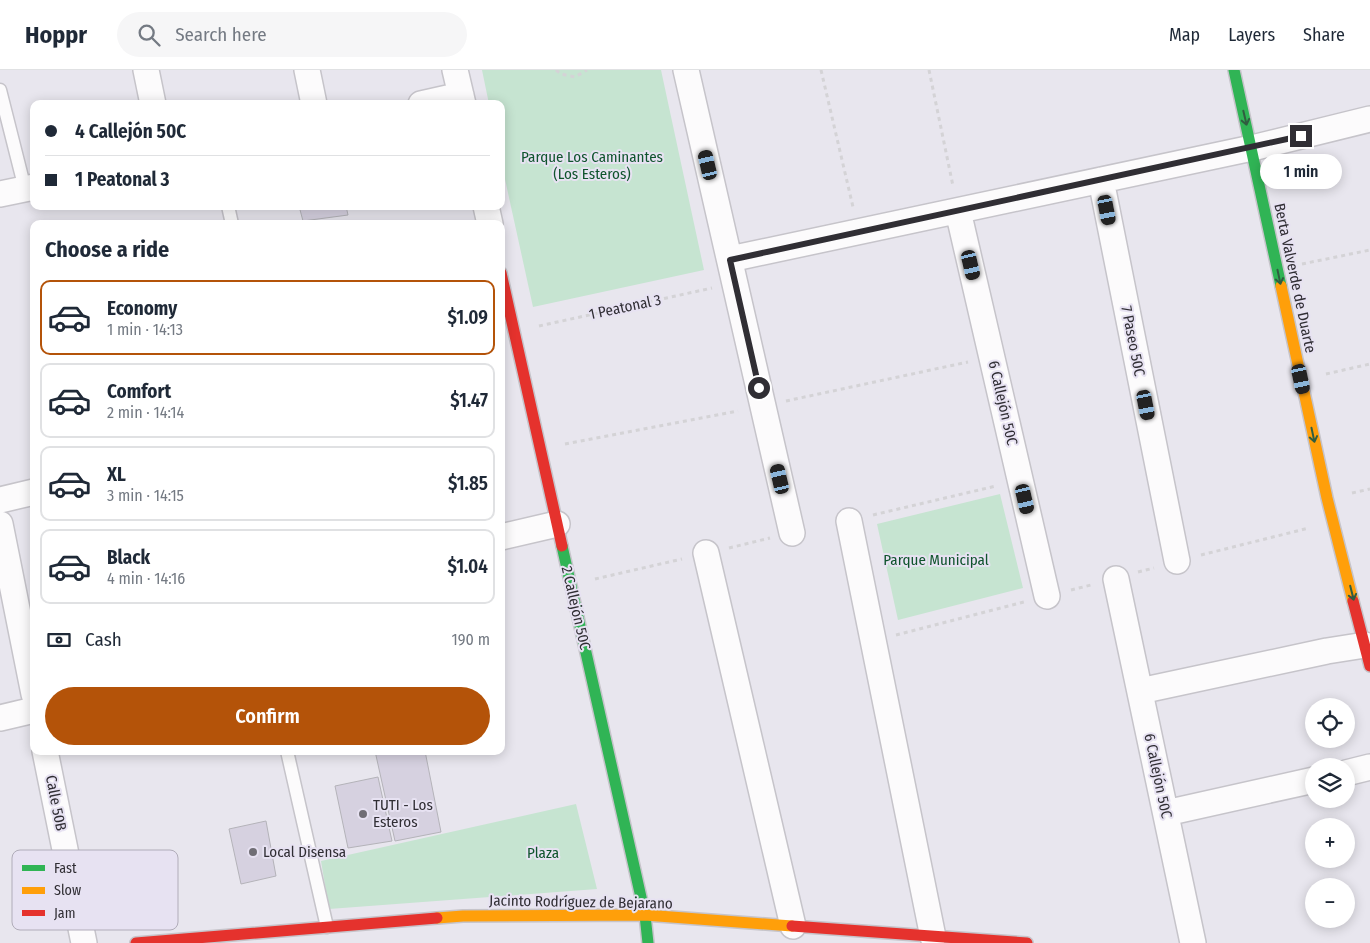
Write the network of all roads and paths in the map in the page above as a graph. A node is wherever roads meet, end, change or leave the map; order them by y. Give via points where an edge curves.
1 (146, 70) edge
2 (307, 70) edge
3 (455, 70) edge
4 (556, 70) edge
5 (587, 70) edge
6 (686, 70) edge
7 (821, 70) edge
8 (929, 70) edge
9 (1234, 70) edge
10 (0, 90) edge
11 (462, 99) edge
12 (152, 100) edge
13 (313, 100) edge
14 (1370, 118) edge
15 (1252, 148) junction
16 (1101, 180) junction
17 (30, 188) edge
18 (0, 194) edge
19 (958, 211) junction
20 (859, 232) junction
21 (1370, 250) edge
22 (1278, 270) junction
23 (732, 271) junction
24 (505, 305) edge
25 (514, 331) junction
26 (1370, 364) edge
27 (1301, 379) junction
28 (30, 493) edge
29 (0, 500) edge
30 (849, 521) dead end
31 (0, 524) edge
32 (557, 524) junction
33 (792, 533) dead end
34 (505, 536) edge
35 (706, 553) dead end
36 (1177, 561) dead end
37 (1116, 579) dead end
38 (1048, 596) dead end
39 (1363, 611) edge
40 (1368, 656) edge
41 (30, 674) edge
42 (1140, 691) junction
43 (30, 711) edge
44 (0, 718) edge
45 (46, 755) edge
46 (288, 755) edge
47 (1370, 767) edge
48 (1355, 770) edge
49 (1305, 782) edge
50 (1166, 813) junction
51 (65, 850) edge
52 (645, 916) junction
53 (793, 926) junction
54 (327, 927) junction
55 (81, 930) edge
56 (933, 937) junction
57 (84, 943) edge
58 (136, 943) edge
59 (648, 943) edge
60 (1027, 943) edge
61 (1193, 943) edge

1 - 12 street
2 - 13 street
3 - 11 street
4 - 5 path via 575,77
6 - 23 street
7 - 20 path
8 - 19 path
9 -> 15 street, Berta Valverde de Duarte
10 - 17 lane
14 - 15 street
15 - 16 street
15 - 22 street, Berta Valverde de Duarte
16 - 19 street
16 - 36 street, 7 Paseo 50C
17 - 18 street
19 - 20 street
19 - 38 street, 6 Callejón 50C
20 - 23 street
21 - 22 path
22 -> 27 street, Berta Valverde de Duarte
23 - 25 path, 1 Peatonal 3
23 - 33 street
24 - 25 street, 2 Callejón 50C
25 - 32 street, 2 Callejón 50C
26 - 27 path
27 -> 39 street, Berta Valverde de Duarte via 1327,498
28 - 29 street
30 - 56 street
31 - 41 street
32 - 34 street
32 - 52 street, 2 Callejón 50C
35 - 53 street
37 - 42 street, 6 Callejón 50C
39 - 40 street, Berta Valverde de Duarte
40 - 42 street via 1327,651
42 - 50 street, 6 Callejón 50C
43 - 44 street
45 - 51 street, Calle 50B
46 - 54 lane
47 - 48 street
49 - 50 street
50 - 61 street, 6 Callejón 50C
52 - 53 street, Jacinto Rodríguez de Bejarano
52 - 54 street, Jacinto Rodríguez de Bejarano via 462,916
52 - 59 street, 2 Callejón 50C
53 - 56 street, Jacinto Rodríguez de Bejarano
54 - 58 street, Jacinto Rodríguez de Bejarano
55 - 57 street, Calle 50B
56 - 60 street, Jacinto Rodríguez de Bejarano

